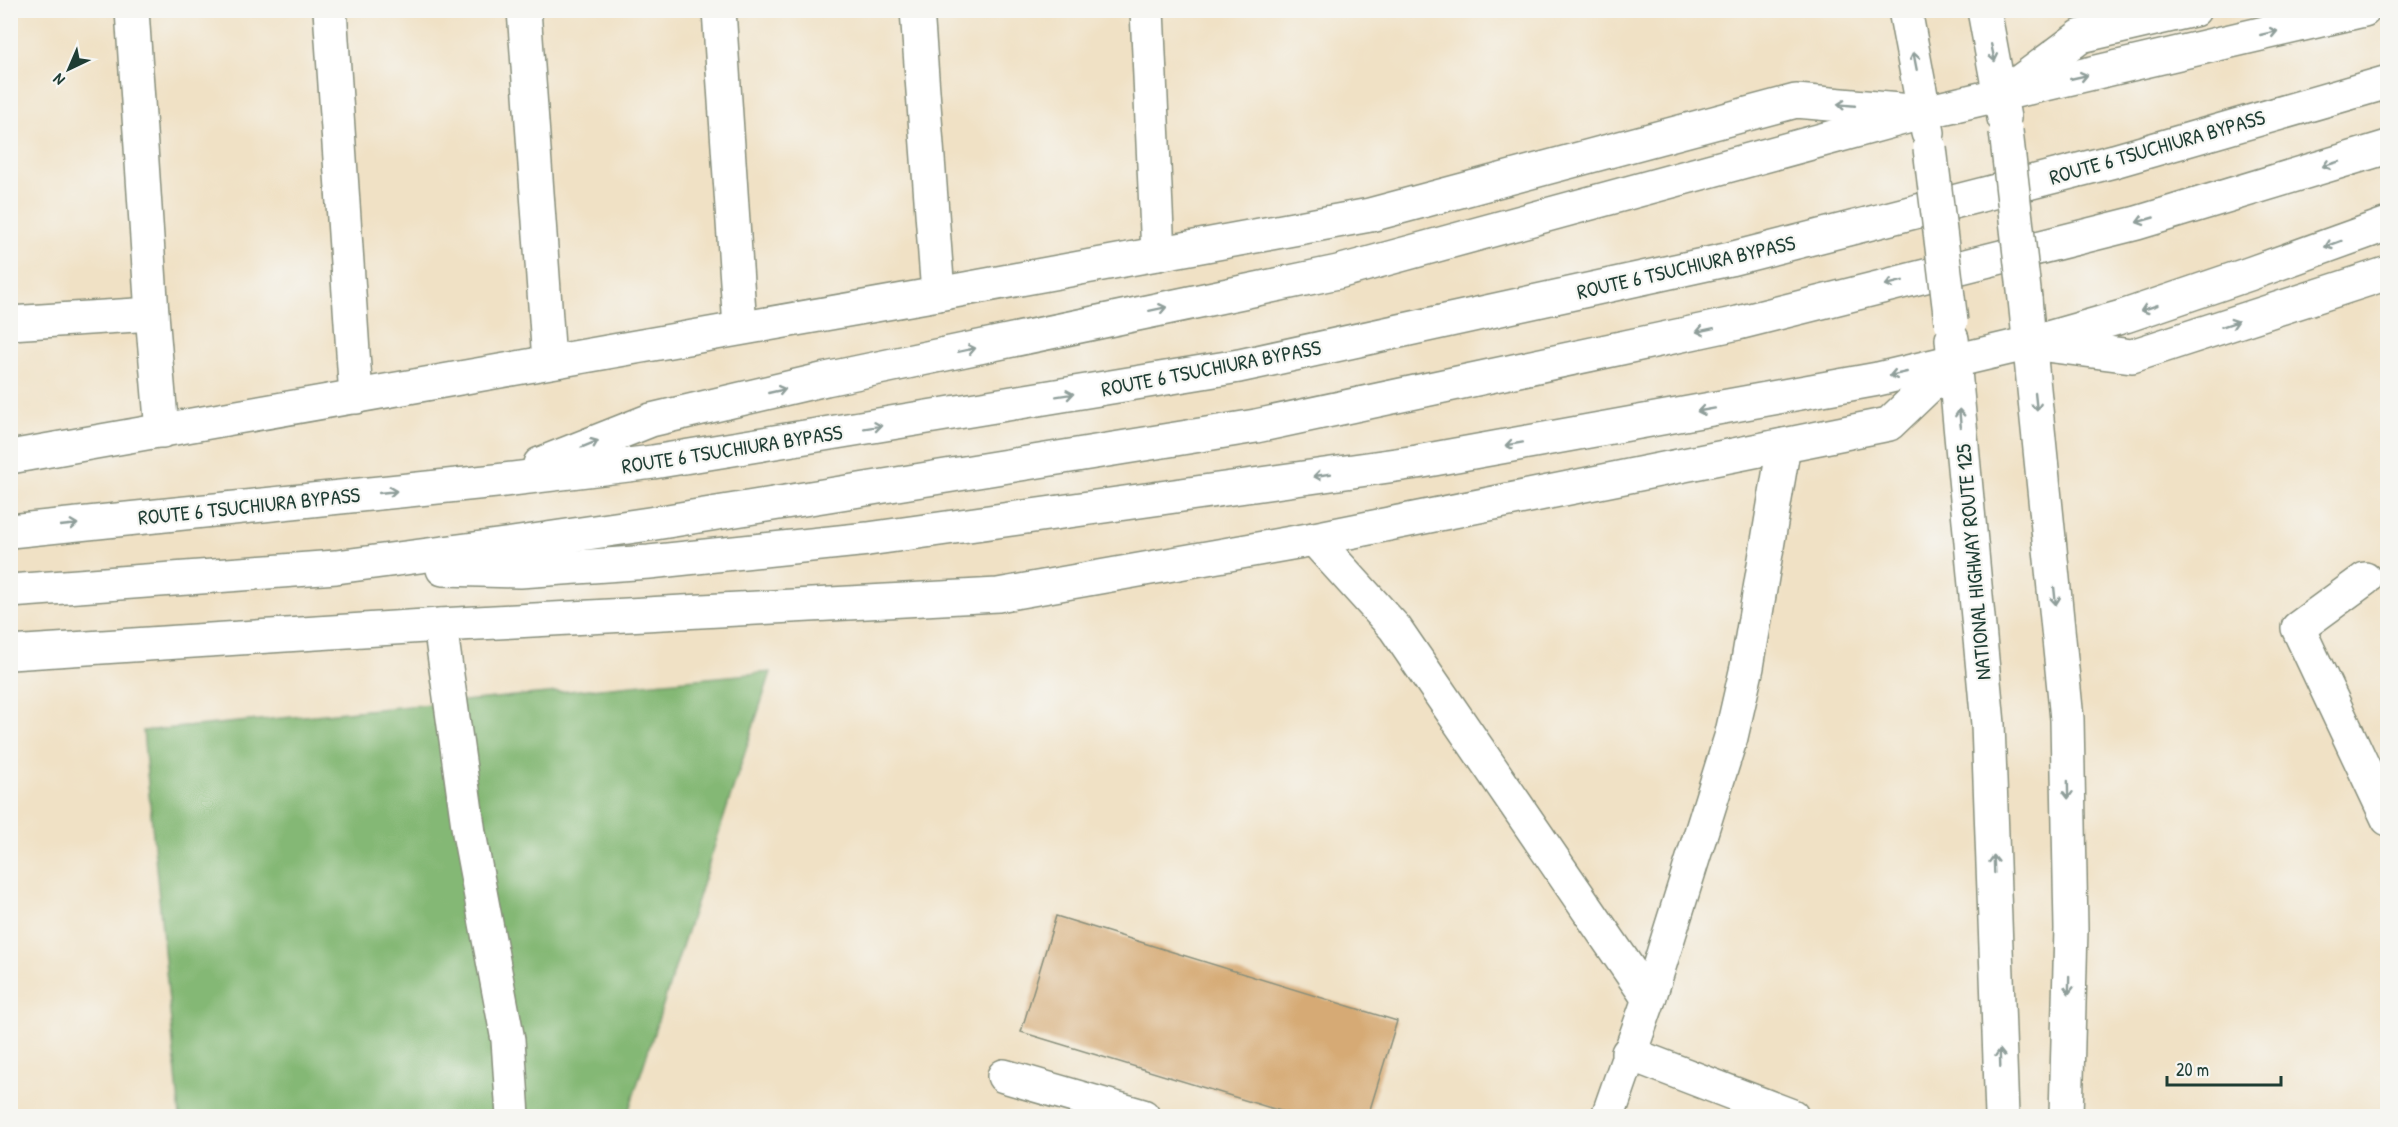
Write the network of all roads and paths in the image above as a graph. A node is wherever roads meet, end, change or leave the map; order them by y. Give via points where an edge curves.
1 (132, 10) edge
2 (330, 10) edge
3 (524, 10) edge
4 (719, 10) edge
5 (917, 10) edge
6 (1148, 10) edge
7 (1905, 10) edge
8 (1984, 10) edge
9 (2194, 10) edge
10 (2364, 10) edge
11 (2388, 82) edge
12 (2002, 95) junction
13 (1925, 112) junction
14 (2388, 147) edge
15 (2388, 224) edge
16 (1158, 254) junction
17 (2388, 273) edge
18 (2248, 274) junction
19 (938, 294) junction
20 (2270, 311) junction
21 (152, 314) junction
22 (10, 323) edge
23 (740, 328) junction
24 (2030, 343) junction
25 (549, 361) junction
26 (1955, 361) junction
27 (356, 397) junction
28 (162, 431) junction
29 (1784, 445) junction
30 (10, 457) edge
31 (496, 481) junction
32 (10, 531) edge
33 (1314, 538) junction
34 (336, 567) junction
35 (2365, 579) dead end
36 (10, 591) edge
37 (440, 625) junction
38 (10, 653) edge
39 (2385, 807) edge
40 (1649, 999) junction
41 (1628, 1053) junction
42 (1004, 1076) dead end
43 (513, 1116) edge
44 (1143, 1116) edge
45 (1608, 1116) edge
46 (1792, 1116) edge
47 (2002, 1116) edge
48 (2066, 1116) edge

1 - 21 main road
2 - 27 main road
3 - 25 main road
4 - 23 main road
5 - 19 main road
6 - 16 main road
13 -> 7 main road, NATIONAL HIGHWAY ROUTE 125
8 -> 12 main road
9 - 12 main road via 2081,36
12 -> 10 main road
31 -> 11 main road, ROUTE 6 TSUCHIURA BYPASS via 653,462 1239,366 1731,259 2114,161
12 - 13 main road
12 - 24 main road, bridge
13 -> 16 main road via 1796,101 1370,215
13 - 26 main road, NATIONAL HIGHWAY ROUTE 125, bridge
31 -> 13 main road via 651,420 1338,272
14 -> 34 main road via 2137,223 1738,323 1256,426 649,524
15 -> 18 main road
16 - 19 main road
17 - 20 main road
18 - 20 main road
18 -> 24 main road
19 - 23 main road
24 -> 20 main road via 2132,356
21 - 22 main road
21 - 28 main road
23 - 25 main road
24 - 26 main road
24 -> 48 main road via 2067,719 2071,930
25 - 27 main road
26 - 29 main road via 1889,424
26 -> 34 main road via 1878,379 1417,462 868,539 520,571
47 -> 26 main road, NATIONAL HIGHWAY ROUTE 125 via 1988,724
27 - 28 main road
28 - 30 main road
29 - 33 main road
29 - 40 main road via 1747,667 1731,737
32 -> 31 main road, ROUTE 6 TSUCHIURA BYPASS
33 - 37 main road via 998,595
33 - 40 main road via 1395,628
34 - 36 main road
35 - 39 main road via 2298,628
37 - 38 main road
37 - 43 main road via 469,833 508,1040
40 - 41 main road
41 - 45 main road
41 - 46 main road
42 - 44 main road

